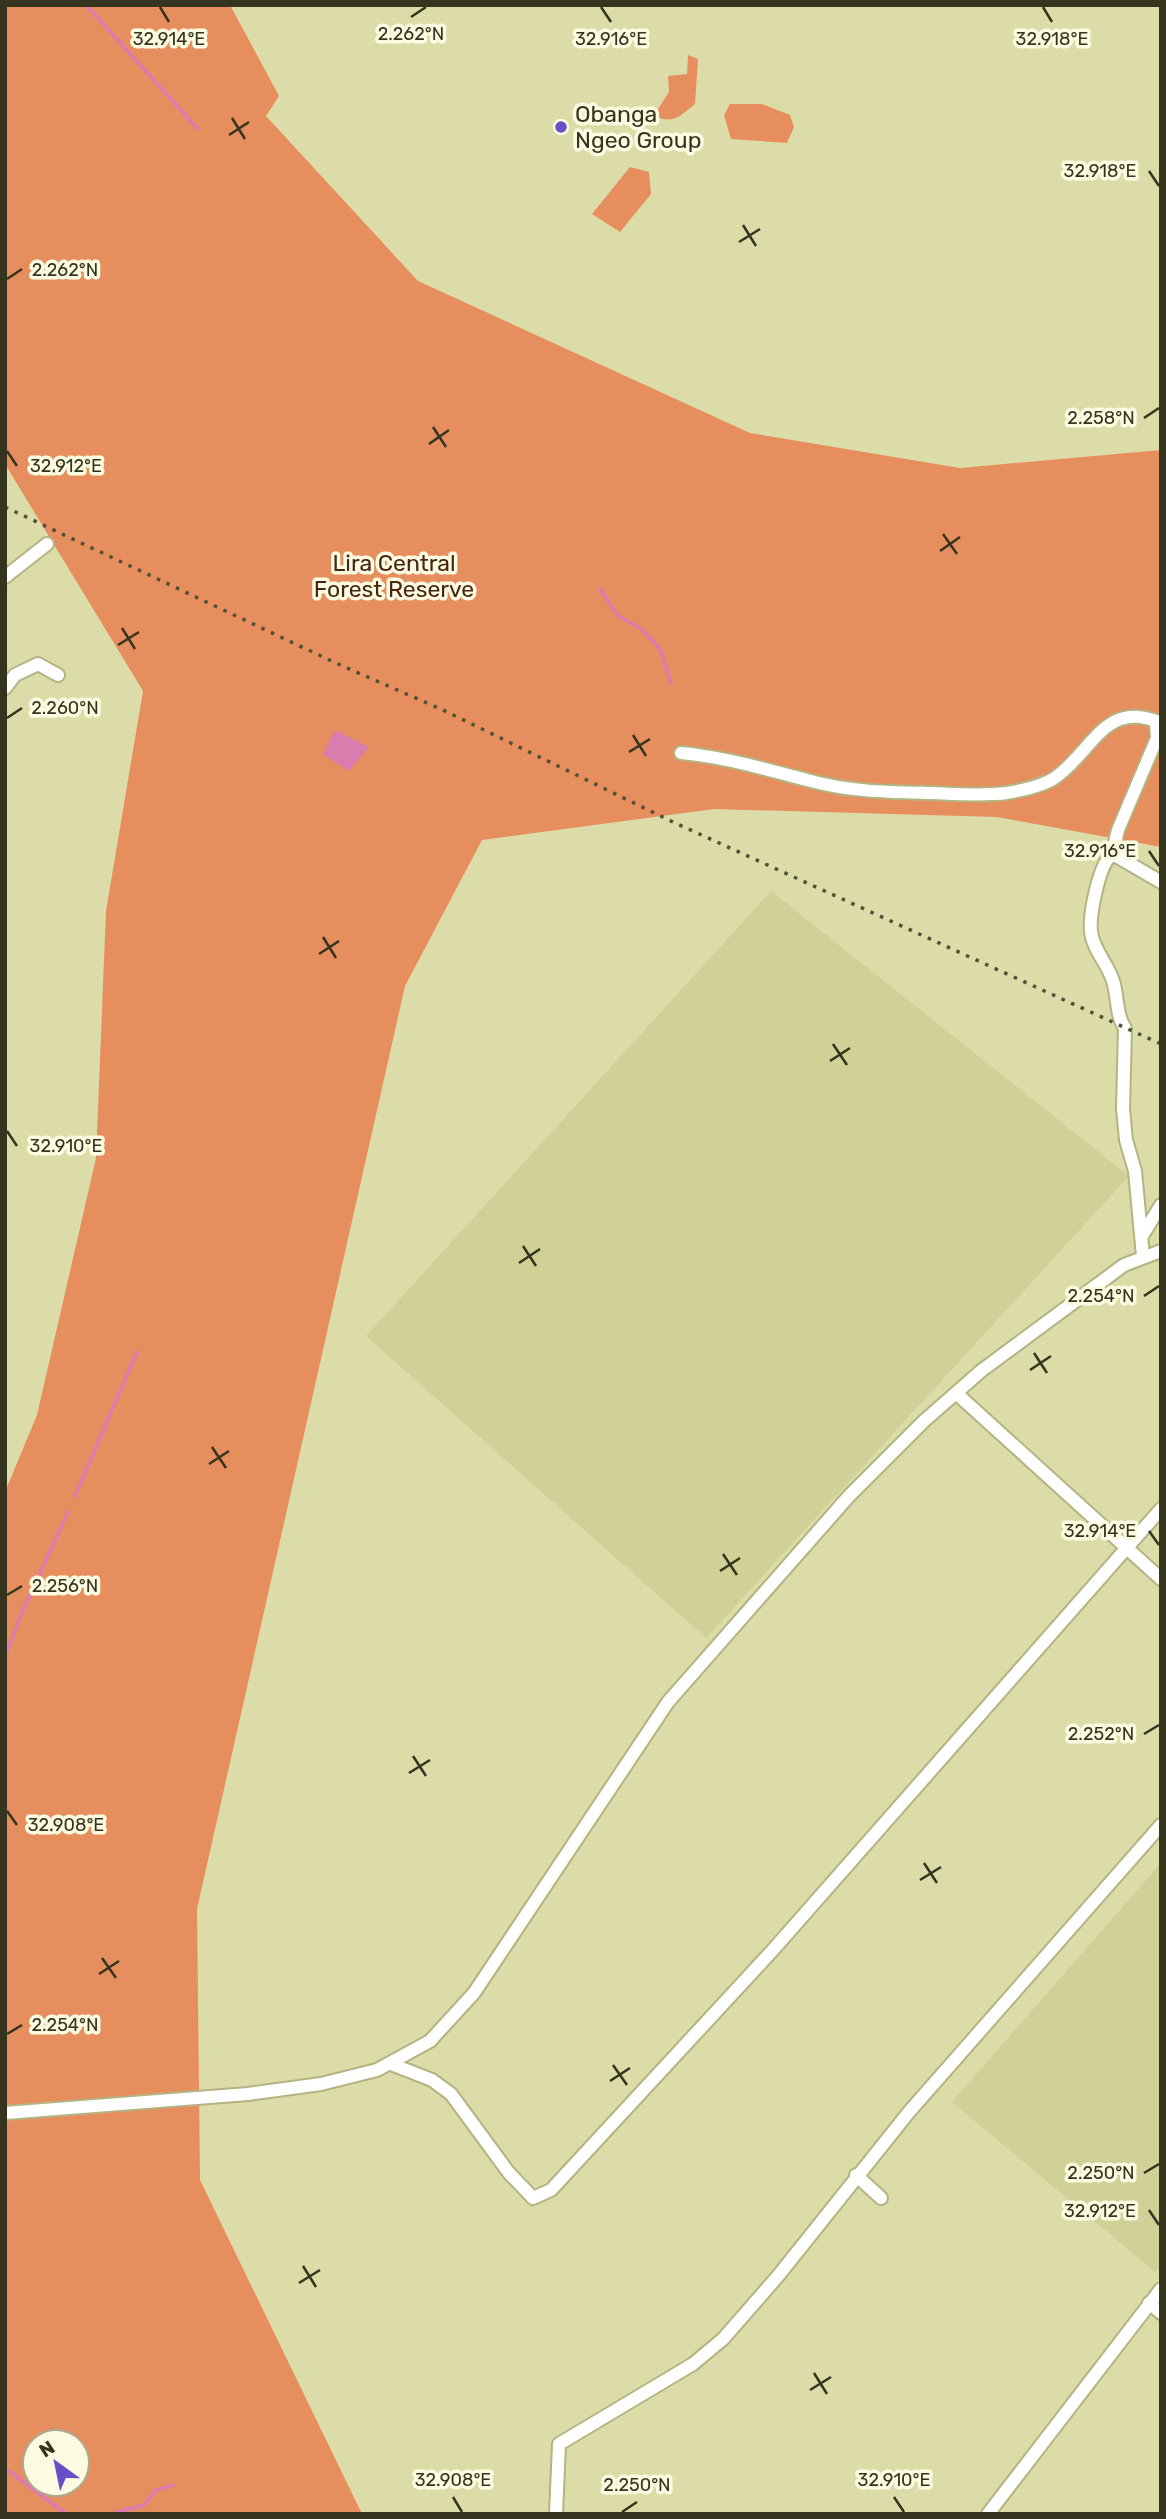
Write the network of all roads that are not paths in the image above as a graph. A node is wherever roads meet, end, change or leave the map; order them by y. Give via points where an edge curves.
1 (47, 544) dead end
2 (5, 577) edge
3 (58, 675) dead end
4 (5, 688) edge
5 (1158, 722) edge
6 (1159, 737) edge
7 (681, 753) dead end
8 (1112, 855) junction
9 (1161, 882) edge
10 (1161, 1205) edge
11 (1142, 1236) junction
12 (1161, 1251) edge
13 (1143, 1256) junction
14 (956, 1392) junction
15 (1161, 1509) edge
16 (1125, 1548) junction
17 (1161, 1578) edge
18 (1161, 1825) edge
19 (391, 2064) junction
20 (5, 2113) edge
21 (856, 2175) junction
22 (881, 2198) dead end
23 (1161, 2288) edge
24 (1149, 2303) junction
25 (1161, 2313) edge
26 (556, 2514) edge
27 (988, 2514) edge

1 - 2 street
3 - 4 street via 38,664 15,675
5 - 6 street
5 - 7 street via 1138,716 1118,719 1103,727 1052,779 1005,793 888,794
6 - 8 street via 1118,830
8 - 9 street
8 - 11 street via 1100,874 1090,931 1112,978 1125,1028 1123,1109
10 - 11 street
11 - 13 street
12 - 13 street
13 - 14 street via 1061,1310
14 - 16 street
14 - 19 street via 849,1496 688,1678 625,1763 474,1993 429,2041
15 - 16 street
16 - 17 street
16 - 19 street via 754,1970 551,2190 533,2197 509,2173 451,2094 432,2080
18 - 21 street
19 - 20 street via 321,2084 248,2094
21 - 22 street
21 - 26 street via 778,2276 711,2350 559,2444
23 - 24 street
24 - 25 street
24 - 27 street

